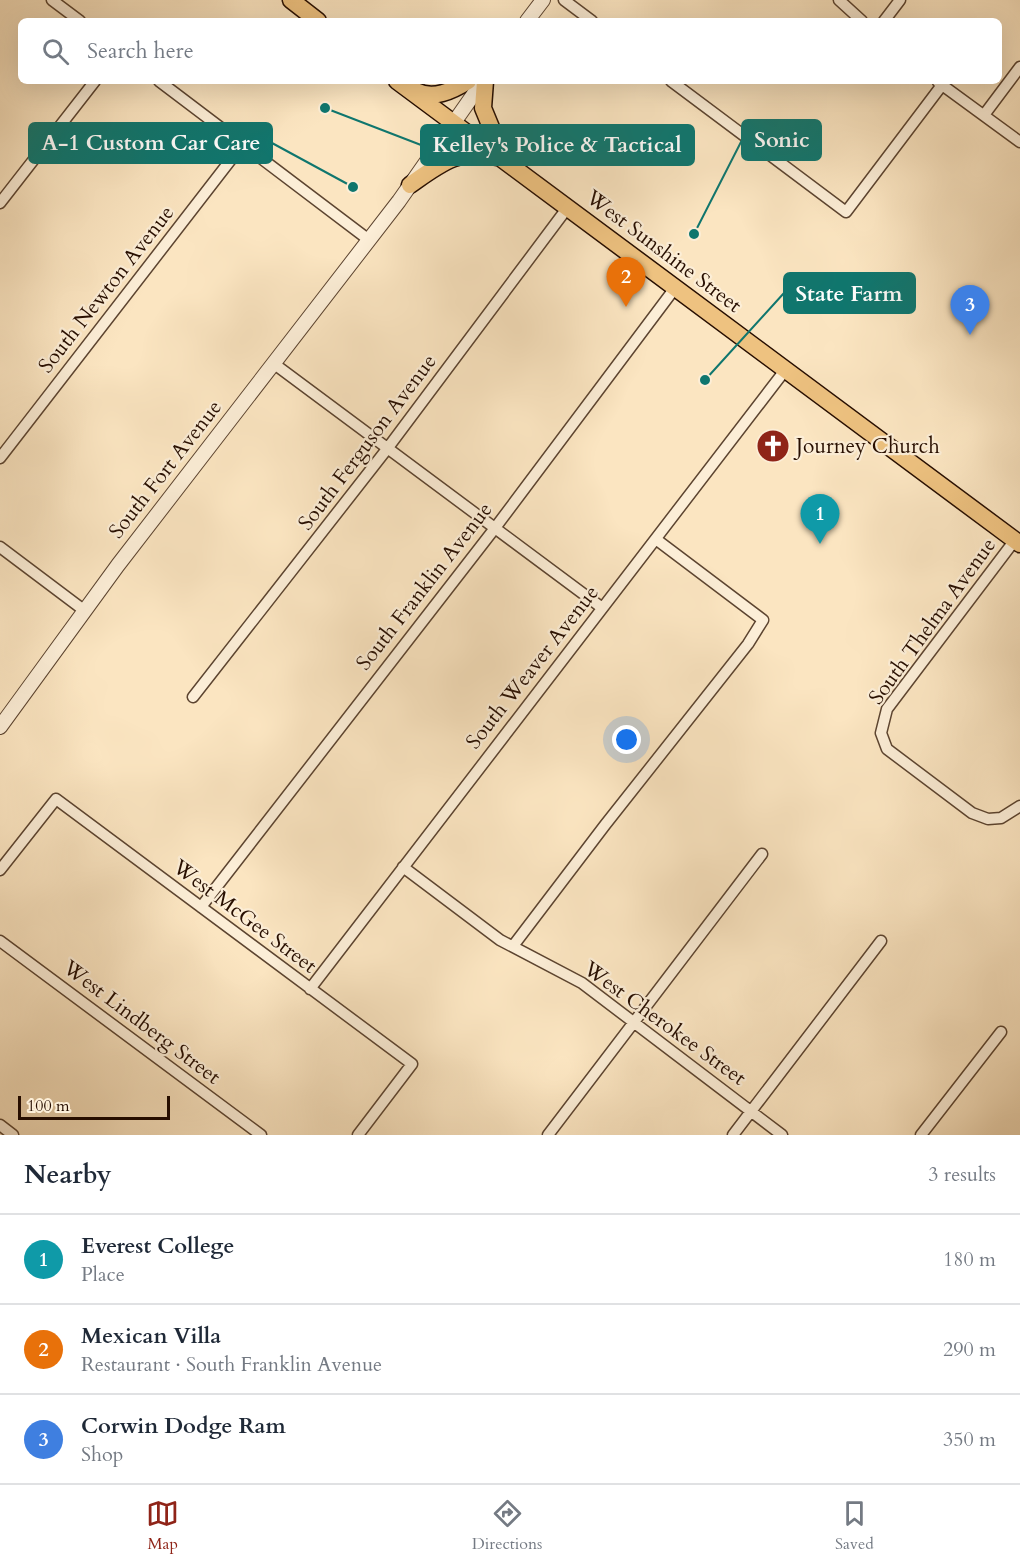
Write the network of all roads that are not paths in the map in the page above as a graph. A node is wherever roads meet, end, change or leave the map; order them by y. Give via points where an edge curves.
1 (52, 0) edge
2 (291, 0) edge
3 (543, 0) edge
4 (564, 0) edge
5 (839, 0) edge
6 (900, 0) edge
7 (76, 18) edge
8 (314, 18) edge
9 (529, 18) edge
10 (588, 18) edge
11 (859, 18) edge
12 (886, 18) edge
13 (1020, 67) edge
14 (93, 84) edge
15 (163, 84) edge
16 (401, 84) edge
17 (403, 84) edge
18 (463, 84) edge
19 (482, 84) edge
20 (484, 84) edge
21 (675, 84) edge
22 (938, 84) edge
23 (940, 84) edge
24 (984, 115) junction
25 (454, 122) junction
26 (1020, 142) edge
27 (243, 144) junction
28 (504, 159) junction
29 (410, 185) junction
30 (0, 203) edge
31 (568, 207) junction
32 (369, 240) junction
33 (675, 288) junction
34 (273, 363) junction
35 (786, 369) junction
36 (387, 449) junction
37 (0, 458) edge
38 (495, 528) junction
39 (657, 540) junction
40 (1018, 542) edge
41 (0, 547) edge
42 (601, 607) junction
43 (85, 611) junction
44 (193, 698) dead end
45 (0, 727) edge
46 (1020, 806) edge
47 (762, 855) dead end
48 (403, 867) junction
49 (0, 870) edge
50 (201, 907) junction
51 (0, 941) edge
52 (881, 941) dead end
53 (513, 946) junction
54 (310, 989) junction
55 (634, 1023) junction
56 (1001, 1032) dead end
57 (751, 1111) junction
58 (0, 1125) edge
59 (13, 1135) edge
60 (261, 1135) edge
61 (358, 1135) edge
62 (548, 1135) edge
63 (733, 1135) edge
64 (782, 1135) edge
65 (921, 1135) edge

1 - 7 street
2 - 8 main road
3 - 9 street
4 - 10 street
5 - 11 street
6 - 12 street
13 - 24 street
14 - 30 street
15 - 27 street
16 - 25 main road, West Sunshine Street
17 - 18 main road via 424,95 450,91
19 - 25 street, South Fort Avenue
20 - 28 main road via 483,108
21 - 22 street via 846,212
23 - 24 street
24 - 26 street
25 - 28 main road, West Sunshine Street
25 - 29 street, South Fort Avenue
27 - 32 street
27 - 37 street, South Newton Avenue
28 - 29 main road via 481,152 460,155
28 - 31 main road, West Sunshine Street
29 - 32 street, South Fort Avenue
31 - 33 main road, West Sunshine Street
31 - 36 street, South Ferguson Avenue
32 - 34 street, South Fort Avenue
33 - 35 main road, West Sunshine Street
33 - 38 street, South Franklin Avenue
34 - 36 street
34 - 43 street, South Fort Avenue
35 - 39 street, South Weaver Avenue
35 - 40 main road, West Sunshine Street
36 - 38 street
36 - 44 street, South Ferguson Avenue
38 - 42 street
38 - 50 street, South Franklin Avenue
39 - 42 street, South Weaver Avenue
39 - 53 street via 763,620
40 - 46 street, South Thelma Avenue via 887,709 881,734 894,757 972,813 988,819 1001,818
41 - 43 street
42 - 48 street, South Weaver Avenue
43 - 45 street, South Fort Avenue
47 - 55 street
48 - 53 street, West Cherokee Street
48 - 54 street, South Weaver Avenue
49 - 50 street, West McGee Street via 56,799
50 - 54 street, West McGee Street
51 - 60 street, West Lindberg Street
52 - 57 street
53 - 55 street, West Cherokee Street via 582,983
54 - 61 street, West McGee Street via 412,1064
55 - 57 street, West Cherokee Street
55 - 62 street
56 - 65 street
57 - 63 street
57 - 64 street, West Cherokee Street
58 - 59 street

